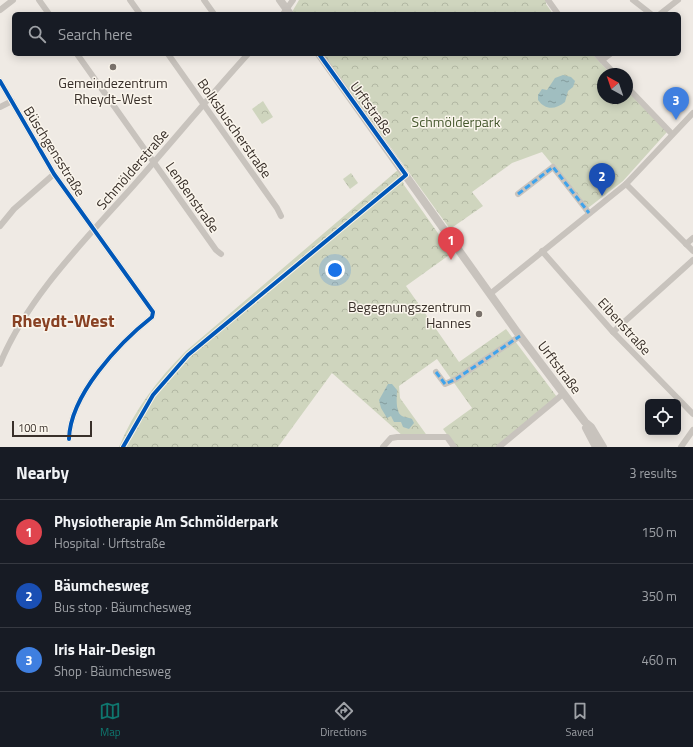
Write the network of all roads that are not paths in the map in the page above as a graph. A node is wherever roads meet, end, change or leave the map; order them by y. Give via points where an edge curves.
1 (13, 0) edge
2 (39, 0) edge
3 (130, 0) edge
4 (204, 0) edge
5 (280, 0) edge
6 (293, 0) edge
7 (548, 0) edge
8 (633, 0) edge
9 (678, 0) edge
10 (0, 10) edge
11 (48, 12) edge
12 (139, 12) edge
13 (213, 12) edge
14 (286, 12) edge
15 (287, 12) edge
16 (557, 12) edge
17 (648, 12) edge
18 (663, 12) edge
19 (78, 56) edge
20 (169, 56) edge
21 (245, 56) edge
22 (320, 56) edge
23 (598, 56) edge
24 (607, 56) edge
25 (602, 60) junction
26 (609, 68) edge
27 (0, 80) edge
28 (633, 93) edge
29 (12, 101) junction
30 (204, 105) junction
31 (0, 107) edge
32 (693, 113) edge
33 (672, 134) junction
34 (154, 162) junction
35 (54, 174) junction
36 (626, 184) junction
37 (518, 194) dead end
38 (589, 213) junction
39 (281, 216) dead end
40 (0, 226) edge
41 (93, 231) junction
42 (693, 238) edge
43 (686, 244) junction
44 (542, 251) junction
45 (693, 251) edge
46 (221, 254) dead end
47 (693, 260) edge
48 (490, 294) junction
49 (613, 332) junction
50 (520, 336) junction
51 (0, 364) edge
52 (436, 372) dead end
53 (563, 394) junction
54 (693, 414) edge
55 (584, 422) junction
56 (693, 430) edge
57 (69, 439) dead end
58 (383, 447) edge
59 (454, 447) edge
60 (499, 447) edge
61 (596, 447) edge
62 (603, 447) edge
63 (681, 447) edge

1 - 10 street
2 - 11 street
3 - 12 street
4 - 13 street
5 - 14 street
6 - 15 street
7 - 16 street
8 - 17 street
9 - 18 street
19 - 34 street, Lenßenstraße
20 - 30 street, Bolksbuscherstraße
21 - 30 street, Schmölderstraße
22 - 48 street, Urftstraße
23 - 25 street
24 - 25 street
25 - 26 street
27 - 29 street, Büschgensstraße
28 - 33 street
29 - 31 street
29 - 35 street, Büschgensstraße
30 - 34 street, Schmölderstraße
30 - 39 street, Bolksbuscherstraße
32 - 33 street
33 - 36 street
34 - 41 street, Schmölderstraße
34 - 46 street, Lenßenstraße
35 - 40 street via 14,208
35 - 41 street, Büschgensstraße
36 - 38 street
36 - 43 street
37 - 38 street via 553,167
38 - 44 street
41 - 51 street, Schmölderstraße via 42,293 20,326
41 - 57 street, Büschgensstraße via 153,312 152,317 118,346 89,385 69,429
42 - 43 street
43 - 45 street
44 - 48 street
44 - 49 street, Eibenstraße
47 - 49 street
48 - 50 street, Urftstraße
49 - 54 street, Eibenstraße
50 - 52 street via 445,384
50 - 53 street, Urftstraße
53 - 55 street, Urftstraße
53 - 60 street
55 - 61 street, Urftstraße
55 - 62 street, Urftstraße
56 - 63 street
58 - 59 street via 391,438 447,437

